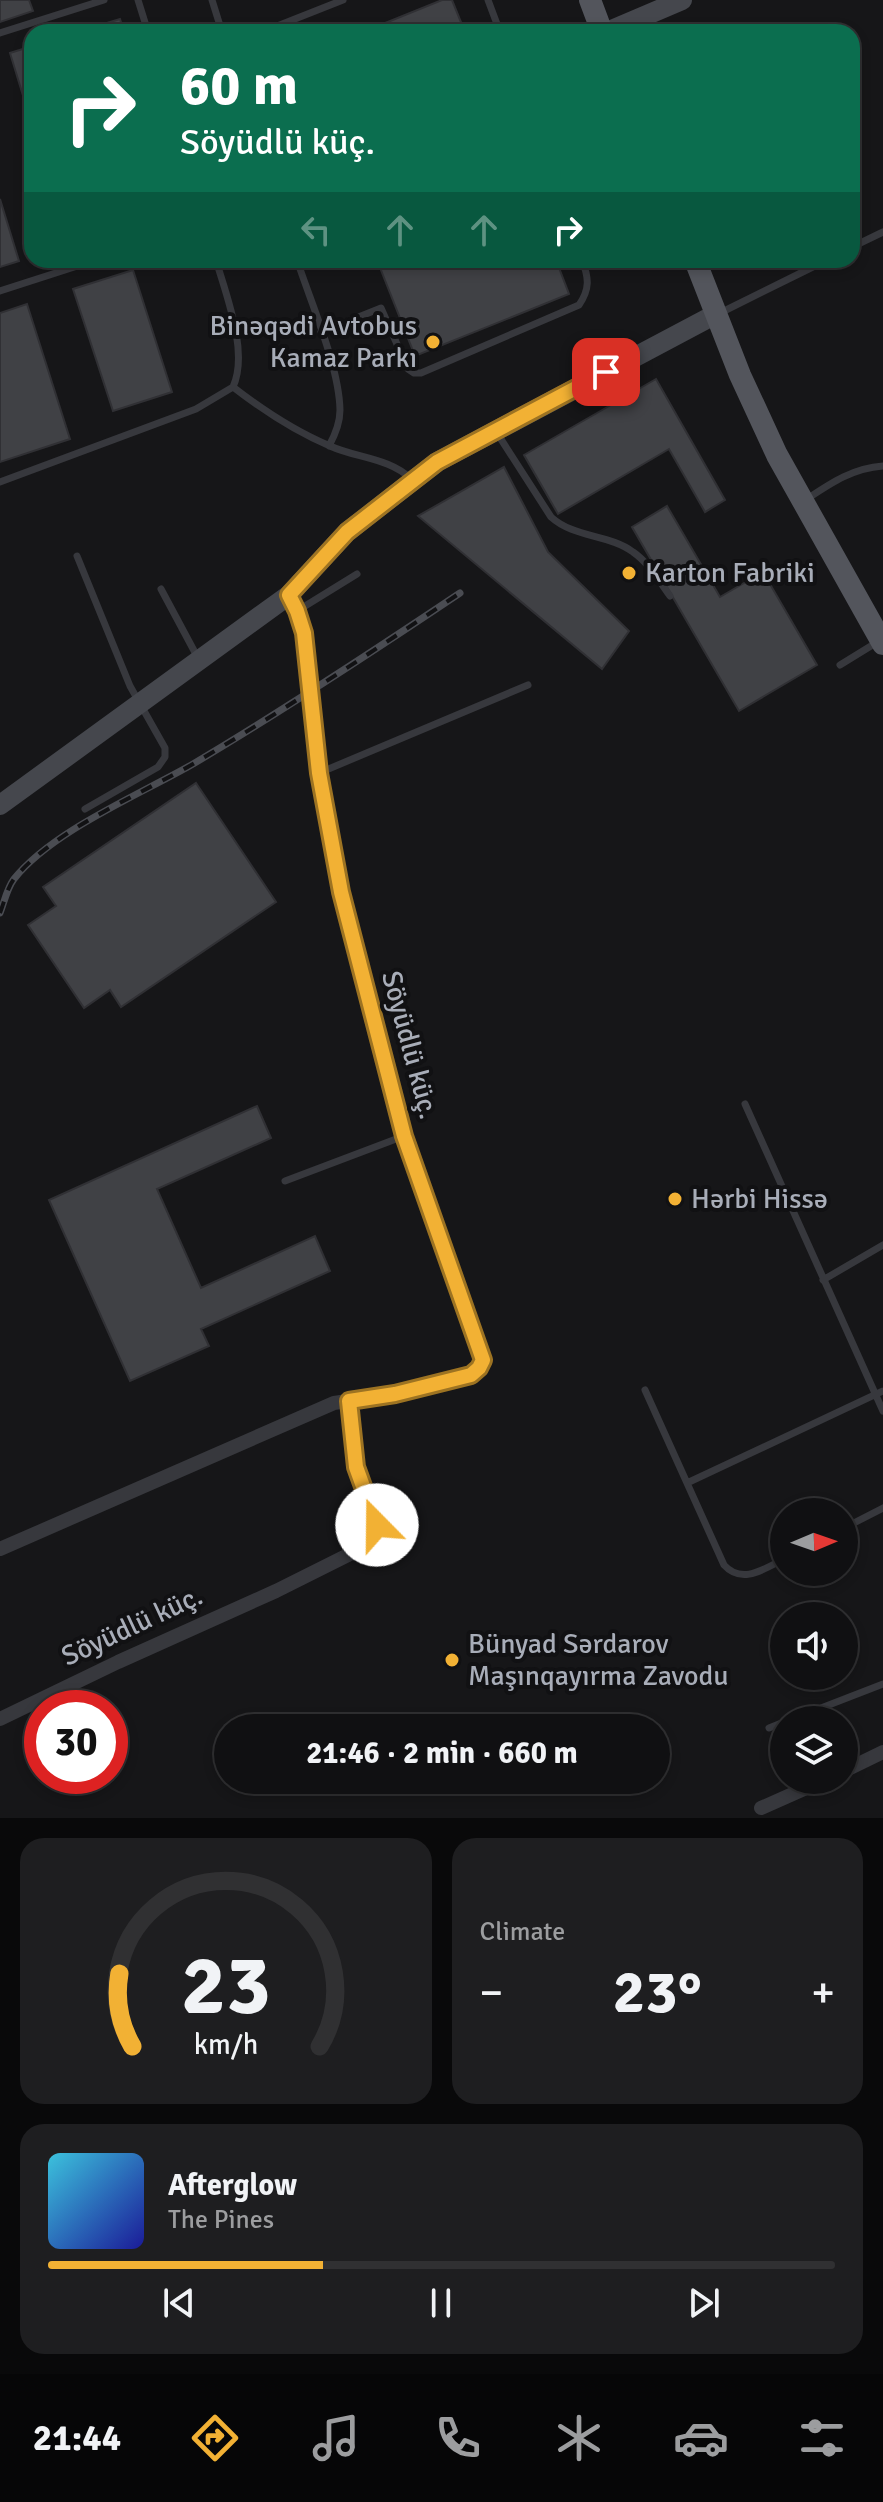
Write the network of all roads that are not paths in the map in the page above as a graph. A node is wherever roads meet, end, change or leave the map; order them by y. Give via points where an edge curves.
1 (104, 0) edge
2 (138, 0) edge
3 (212, 0) edge
4 (343, 0) edge
5 (488, 0) edge
6 (590, 0) edge
7 (682, 0) edge
8 (28, 24) edge
9 (146, 24) edge
10 (220, 24) edge
11 (282, 24) edge
12 (497, 24) edge
13 (600, 24) edge
14 (624, 24) edge
15 (24, 25) edge
16 (0, 33) edge
17 (883, 232) edge
18 (860, 243) edge
19 (71, 268) edge
20 (218, 268) edge
21 (300, 268) edge
22 (585, 268) edge
23 (698, 268) edge
24 (811, 268) edge
25 (0, 291) edge
26 (716, 314) junction
27 (321, 332) junction
28 (233, 387) junction
29 (496, 431) junction
30 (329, 446) junction
31 (883, 466) edge
32 (413, 480) junction
33 (0, 482) edge
34 (802, 502) junction
35 (77, 556) dead end
36 (357, 574) dead end
37 (161, 589) dead end
38 (670, 596) dead end
39 (293, 603) junction
40 (882, 642) edge
41 (200, 661) junction
42 (840, 665) dead end
43 (528, 685) dead end
44 (141, 705) junction
45 (319, 773) junction
46 (0, 805) edge
47 (85, 809) dead end
48 (745, 1104) dead end
49 (404, 1136) junction
50 (285, 1181) dead end
51 (883, 1245) edge
52 (823, 1280) junction
53 (645, 1390) dead end
54 (879, 1393) edge
55 (349, 1401) junction
56 (883, 1411) edge
57 (687, 1483) junction
58 (883, 1508) edge
59 (858, 1521) edge
60 (0, 1549) edge
61 (770, 1566) edge
62 (883, 1684) edge
63 (826, 1706) edge
64 (0, 1719) edge
65 (883, 1752) edge
66 (858, 1764) edge
67 (792, 1794) edge
68 (761, 1808) dead end

1 - 8 lane
2 - 9 lane
3 - 10 lane
4 - 11 lane
5 - 12 lane
6 - 13 main road
7 - 14 street
15 - 16 lane
17 - 18 lane
19 - 25 lane
20 - 28 lane via 235,329 238,363
21 - 27 lane
22 - 27 lane via 589,279 579,305 421,373 408,369 381,308
23 - 26 main road
24 - 26 lane
26 - 29 street
26 - 34 main road
27 - 30 lane via 340,411
28 - 30 lane via 270,415
28 - 33 lane via 196,409
29 - 32 street
29 - 38 lane via 551,517 562,527 632,550
30 - 32 lane via 397,468
31 - 34 lane via 837,479
32 - 39 street via 347,532
34 - 40 main road
35 - 44 lane
36 - 39 lane
37 - 41 lane
39 - 41 street
39 - 45 street, Söyüdlü küç. via 309,664
40 - 42 lane
41 - 44 street
43 - 45 lane
44 - 46 street
44 - 47 lane via 162,739 165,757 158,767
45 - 49 street, Söyüdlü küç. via 341,892
48 - 52 lane
49 - 50 lane
49 - 55 street, Söyüdlü küç. via 483,1360 471,1375
51 - 52 lane
52 - 54 lane
53 - 57 lane
54 - 56 lane
54 - 57 lane
55 - 60 street, Söyüdlü küç. via 319,1408
55 - 64 street, Söyüdlü küç. via 356,1467 377,1525 374,1539 276,1591
57 - 61 lane via 731,1573 744,1576
58 - 59 lane
62 - 63 lane
65 - 66 street
67 - 68 street

